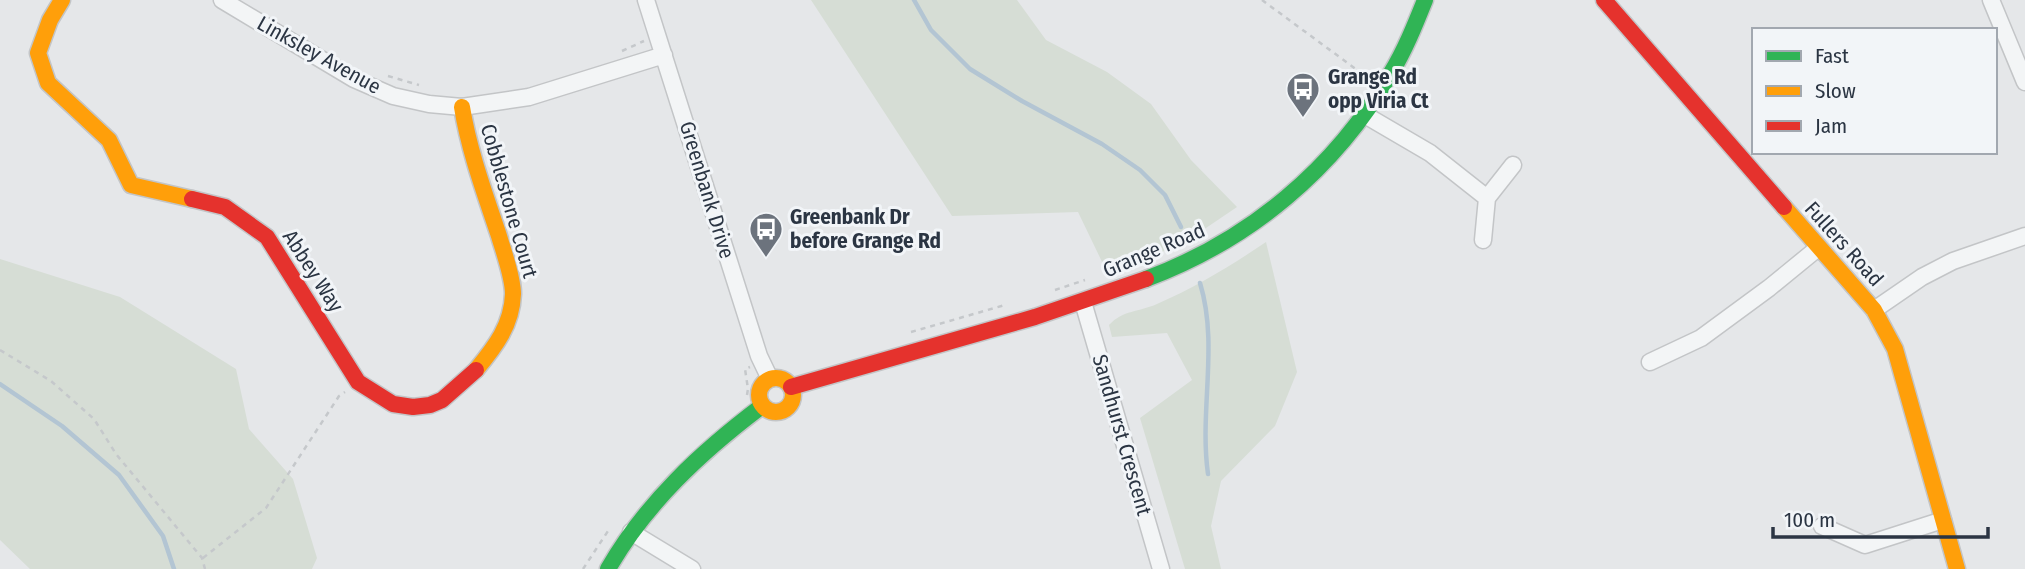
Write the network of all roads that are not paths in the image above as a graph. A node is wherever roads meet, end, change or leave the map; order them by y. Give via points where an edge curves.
1 (62, 0) edge
2 (222, 0) edge
3 (646, 0) edge
4 (1425, 0) edge
5 (1604, 0) edge
6 (1992, 0) edge
7 (664, 55) junction
8 (2025, 82) edge
9 (462, 107) junction
10 (1364, 115) junction
11 (1513, 165) dead end
12 (1487, 198) junction
13 (2025, 236) edge
14 (1483, 240) dead end
15 (1818, 248) junction
16 (1083, 302) junction
17 (1874, 310) junction
18 (1650, 362) dead end
19 (770, 379) junction
20 (358, 382) joint
21 (791, 387) junction
22 (762, 406) junction
23 (1943, 520) junction
24 (1822, 526) dead end
25 (631, 532) junction
26 (608, 569) edge
27 (692, 569) edge
28 (1161, 569) edge
29 (1957, 569) edge

1 - 20 street, Abbey Way via 38,54 48,83 109,140 131,185 225,207 267,237
2 - 9 street, Linksley Avenue via 354,79 394,96
3 - 7 street, Greenbank Drive
4 - 10 street, Grange Road via 1404,50
5 - 15 street, Fullers Road
6 - 8 street
7 - 9 street, Linksley Avenue via 529,97
7 - 19 street, Greenbank Drive
9 - 20 street, Cobblestone Court via 513,293 508,321 497,345 470,377 430,405 393,404
10 - 12 street via 1430,153
10 - 16 street, Grange Road via 1322,166 1226,242 1175,268
11 - 12 street
12 - 14 street
13 - 17 street via 1953,261
15 - 17 street, Fullers Road
15 - 18 street via 1701,338
16 - 21 street, Grange Road
16 - 28 street, Sandhurst Crescent
17 - 23 street, Fullers Road via 1895,349
19 - 21 street via 780,379
19 - 22 street via 759,391
21 - 22 street via 793,400 785,410 772,412
22 - 25 street via 691,466
23 - 24 street via 1865,545
23 - 29 street, Fullers Road
25 - 26 street
25 - 27 street

